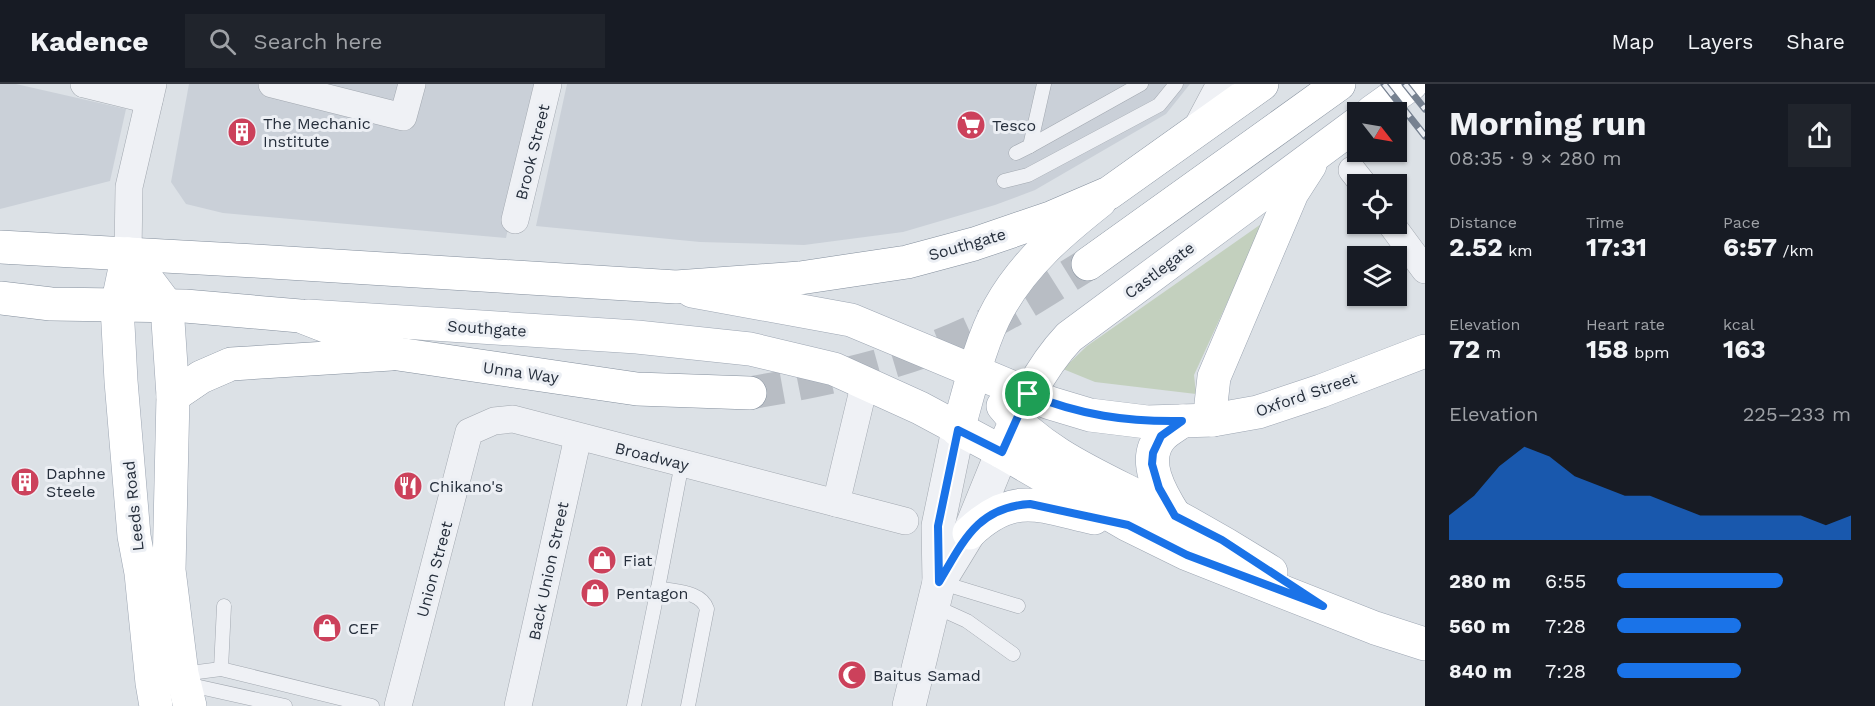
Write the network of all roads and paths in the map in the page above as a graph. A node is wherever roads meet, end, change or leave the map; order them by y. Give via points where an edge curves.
1 (84, 84) edge
2 (272, 84) edge
3 (412, 84) edge
4 (548, 84) edge
5 (1044, 84) edge
6 (1141, 84) edge
7 (1176, 84) edge
8 (1220, 84) edge
9 (1262, 84) edge
10 (1339, 84) edge
11 (1411, 84) edge
12 (151, 92) edge
13 (1386, 102) edge
14 (1195, 131) junction
15 (1347, 131) edge
16 (1030, 146) junction
17 (1319, 151) junction
18 (1016, 153) dead end
19 (1004, 181) dead end
20 (1109, 193) junction
21 (515, 220) dead end
22 (1398, 234) edge
23 (0, 247) edge
24 (128, 254) junction
25 (1088, 264) tunnel mouth
26 (1425, 270) edge
27 (676, 287) junction
28 (0, 298) edge
29 (117, 306) junction
30 (167, 306) junction
31 (300, 316) junction
32 (1425, 351) edge
33 (398, 354) junction
34 (975, 372) junction
35 (866, 382) junction
36 (750, 393) tunnel mouth
37 (173, 396) junction
38 (1022, 408) junction
39 (1197, 421) junction
40 (958, 430) junction
41 (469, 432) joint
42 (578, 436) junction
43 (1002, 452) junction
44 (682, 463) junction
45 (836, 503) junction
46 (1175, 516) junction
47 (905, 521) dead end
48 (1128, 525) junction
49 (969, 533) junction
50 (658, 588) junction
51 (935, 593) junction
52 (224, 606) dead end
53 (1018, 606) dead end
54 (1323, 606) junction
55 (1425, 644) edge
56 (1013, 654) dead end
57 (221, 669) junction
58 (185, 688) edge
59 (156, 706) edge
60 (285, 706) edge
61 (372, 706) edge
62 (398, 706) edge
63 (518, 706) edge
64 (634, 706) edge
65 (688, 706) edge
66 (909, 706) edge

1 - 12 street
2 - 3 street via 403,117
4 - 21 street, Brook Street
5 - 16 lane
6 - 16 lane
7 - 19 lane via 1159,105 1028,176
8 - 14 street
9 - 14 main road
10 - 25 main road
11 - 13 main road
12 - 24 street via 129,186
14 - 20 main road
15 - 17 main road, Castlegate
16 - 18 lane
17 - 38 main road, Castlegate via 1068,337 1046,365
17 - 39 main road via 1292,193 1214,377 1210,404
20 - 27 main road, Southgate via 992,238 907,261 800,278
20 - 34 main road via 1049,242 1023,273 994,318
22 - 26 street
23 - 24 main road, Southgate
24 - 27 main road, Southgate
24 - 29 main road, Leeds Road
24 - 30 main road
27 - 34 main road, Southgate via 851,320
28 - 29 main road, Southgate
29 - 30 main road, Southgate
29 - 59 main road, Leeds Road via 134,536
30 - 31 main road, Southgate
30 - 37 main road, Leeds Road
31 - 33 main road, Unna Way
31 - 35 main road, Southgate via 637,337 750,349 834,369
32 - 39 main road, Oxford Street via 1258,412
33 - 36 main road, Unna Way via 637,388
33 - 37 main road via 231,364 201,377
34 - 38 main road
34 - 40 main road
35 - 40 main road, Southgate
35 - 45 street
37 - 58 main road, Leeds Road via 169,570
38 - 39 main road, Oxford Street via 1050,403 1090,415 1147,422
38 - 43 main road, Castlegate
38 - 46 main road via 1070,461
39 - 46 main road via 1161,436 1153,453 1159,488
40 - 43 main road, Southgate
40 - 51 street via 938,526
41 - 42 street, Broadway via 494,421 513,419
41 - 62 street, Union Street
42 - 44 street, Broadway
42 - 63 street, Back Union Street
43 - 48 main road, Southgate
43 - 49 street
44 - 45 street, Broadway
44 - 50 lane
45 - 47 street, Broadway
46 - 54 main road via 1222,540
48 - 49 main road via 1018,504 992,514
48 - 54 main road via 1187,555
49 - 51 street
50 - 64 lane
50 - 65 lane via 699,596 707,609
51 - 53 lane
51 - 56 lane
51 - 66 street
52 - 57 lane
54 - 55 main road
57 - 58 lane
57 - 61 lane
58 - 60 lane

